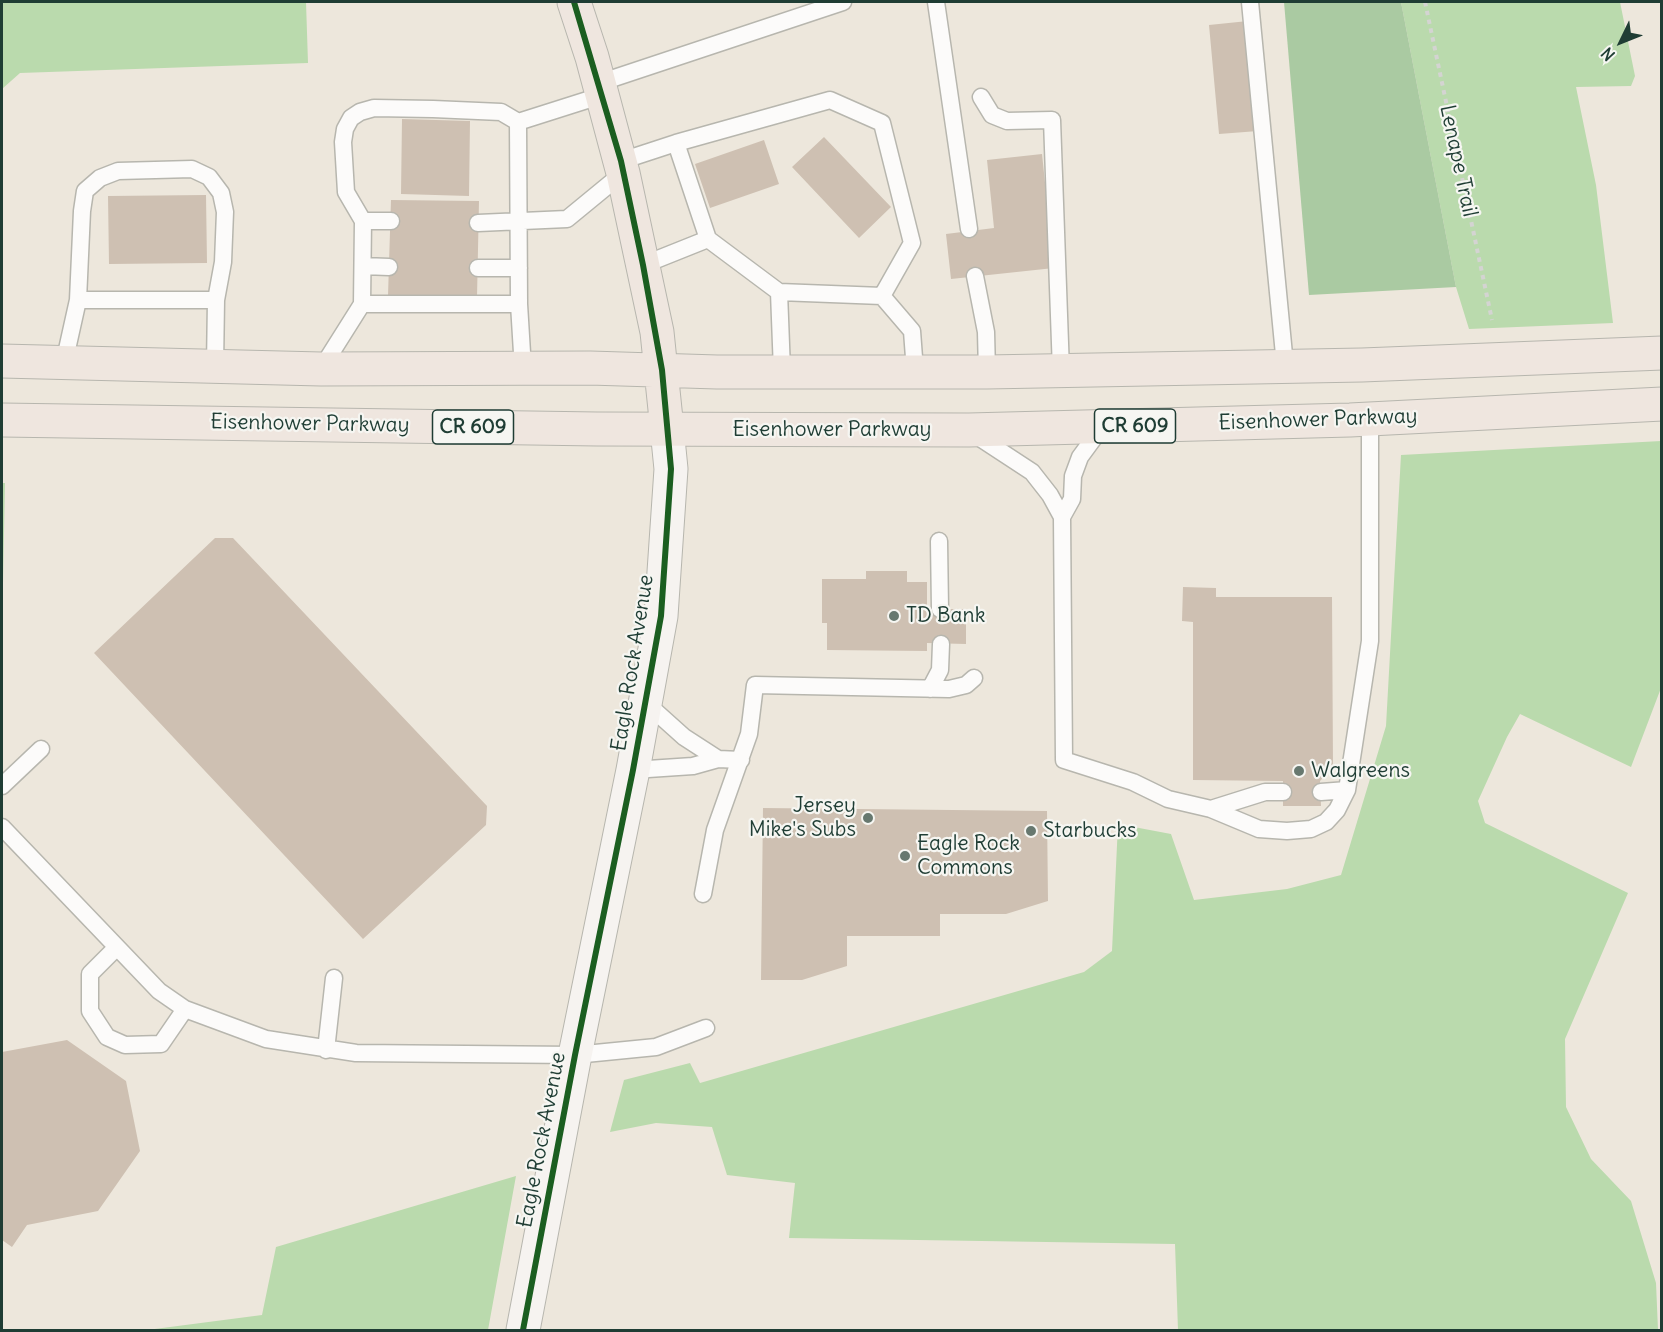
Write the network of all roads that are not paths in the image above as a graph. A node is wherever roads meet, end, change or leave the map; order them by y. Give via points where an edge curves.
1 (574, 2) edge
2 (843, 2) edge
3 (936, 2) edge
4 (1250, 2) edge
5 (601, 89) junction
6 (981, 97) dead end
7 (518, 122) junction
8 (676, 143) junction
9 (622, 167) junction
10 (363, 220) junction
11 (391, 221) dead end
12 (478, 223) dead end
13 (519, 223) junction
14 (969, 229) dead end
15 (708, 239) junction
16 (643, 264) junction
17 (363, 266) junction
18 (389, 267) dead end
19 (478, 268) dead end
20 (519, 268) junction
21 (975, 276) dead end
22 (779, 292) junction
23 (882, 296) junction
24 (78, 300) junction
25 (216, 300) junction
26 (362, 304) junction
27 (519, 304) junction
28 (1662, 353) edge
29 (2, 361) edge
30 (64, 363) junction
31 (1285, 365) junction
32 (215, 366) junction
33 (321, 369) junction
34 (523, 369) junction
35 (662, 370) junction
36 (782, 371) junction
37 (915, 371) junction
38 (1061, 371) junction
39 (987, 372) junction
40 (1662, 404) edge
41 (1370, 419) junction
42 (2, 420) edge
43 (1102, 427) junction
44 (668, 429) junction
45 (969, 430) junction
46 (1062, 517) junction
47 (939, 541) dead end
48 (940, 609) dead end
49 (941, 644) dead end
50 (974, 678) dead end
51 (930, 688) junction
52 (645, 702) junction
53 (41, 749) dead end
54 (718, 759) junction
55 (741, 760) junction
56 (633, 770) junction
57 (2, 786) edge
58 (1347, 790) junction
59 (1283, 792) dead end
60 (1321, 792) dead end
61 (1211, 809) junction
62 (2, 826) edge
63 (703, 894) dead end
64 (116, 948) junction
65 (334, 978) dead end
66 (185, 1009) junction
67 (706, 1028) dead end
68 (326, 1050) junction
69 (574, 1055) junction
70 (531, 1330) edge

1 - 5 main road, Eagle Rock Avenue
2 - 5 lane
3 - 14 lane
4 - 31 lane
5 - 7 lane
5 - 9 main road, Eagle Rock Avenue
6 - 38 lane via 992,115 1007,121 1052,120
7 - 10 lane via 501,112 374,108 360,112 345,129 344,142 346,192
7 - 13 lane
8 - 9 lane
8 - 15 lane
8 - 23 lane via 830,100 882,123 912,243
9 - 13 lane via 567,219
9 - 16 main road, Eagle Rock Avenue
10 - 11 lane
10 - 17 lane
12 - 13 lane
13 - 20 lane
15 - 16 lane
15 - 22 lane
16 - 35 main road, Eagle Rock Avenue
17 - 18 lane
17 - 26 lane
19 - 20 lane
20 - 27 lane
21 - 39 lane via 986,333
22 - 23 lane
22 - 36 lane
23 - 37 lane via 912,331
24 - 25 lane
24 - 25 lane via 85,191 100,178 117,171 192,169 210,177 221,194 225,212 223,262
24 - 30 lane
25 - 32 lane
26 - 27 lane
26 - 33 lane
27 - 34 lane
28 - 31 main road
29 - 30 main road
30 - 32 main road
31 - 38 main road
32 - 33 main road
33 - 34 main road
34 - 35 main road
35 - 36 main road
35 - 44 main road, Eagle Rock Avenue
36 - 37 main road
37 - 39 main road
38 - 39 main road
40 - 41 main road, Eisenhower Parkway / CR 609
41 - 43 main road, Eisenhower Parkway / CR 609
41 - 58 lane via 1370,641
42 - 44 main road, Eisenhower Parkway / CR 609
43 - 45 main road, Eisenhower Parkway / CR 609
43 - 46 lane via 1080,458 1073,476 1072,499
44 - 45 main road, Eisenhower Parkway / CR 609
44 - 52 main road, Eagle Rock Avenue via 671,469 661,616
45 - 46 lane via 1032,472
46 - 61 lane via 1064,760 1133,782 1168,799
47 - 48 lane
49 - 51 lane via 940,670
50 - 51 lane via 966,685 950,689
51 - 55 lane via 755,685
52 - 54 lane via 684,737
52 - 56 main road, Eagle Rock Avenue
53 - 57 lane
54 - 55 lane
54 - 56 lane
55 - 63 lane via 716,830
56 - 69 main road, Eagle Rock Avenue
58 - 60 lane
58 - 61 lane via 1326,822 1311,829 1259,829
59 - 61 lane via 1265,792
62 - 64 lane
64 - 66 lane via 159,991
64 - 66 lane via 90,974 90,1011 107,1037 125,1045 161,1044
65 - 68 lane
66 - 68 lane via 266,1039
67 - 69 lane via 656,1047
68 - 69 lane
69 - 70 main road, Eagle Rock Avenue

